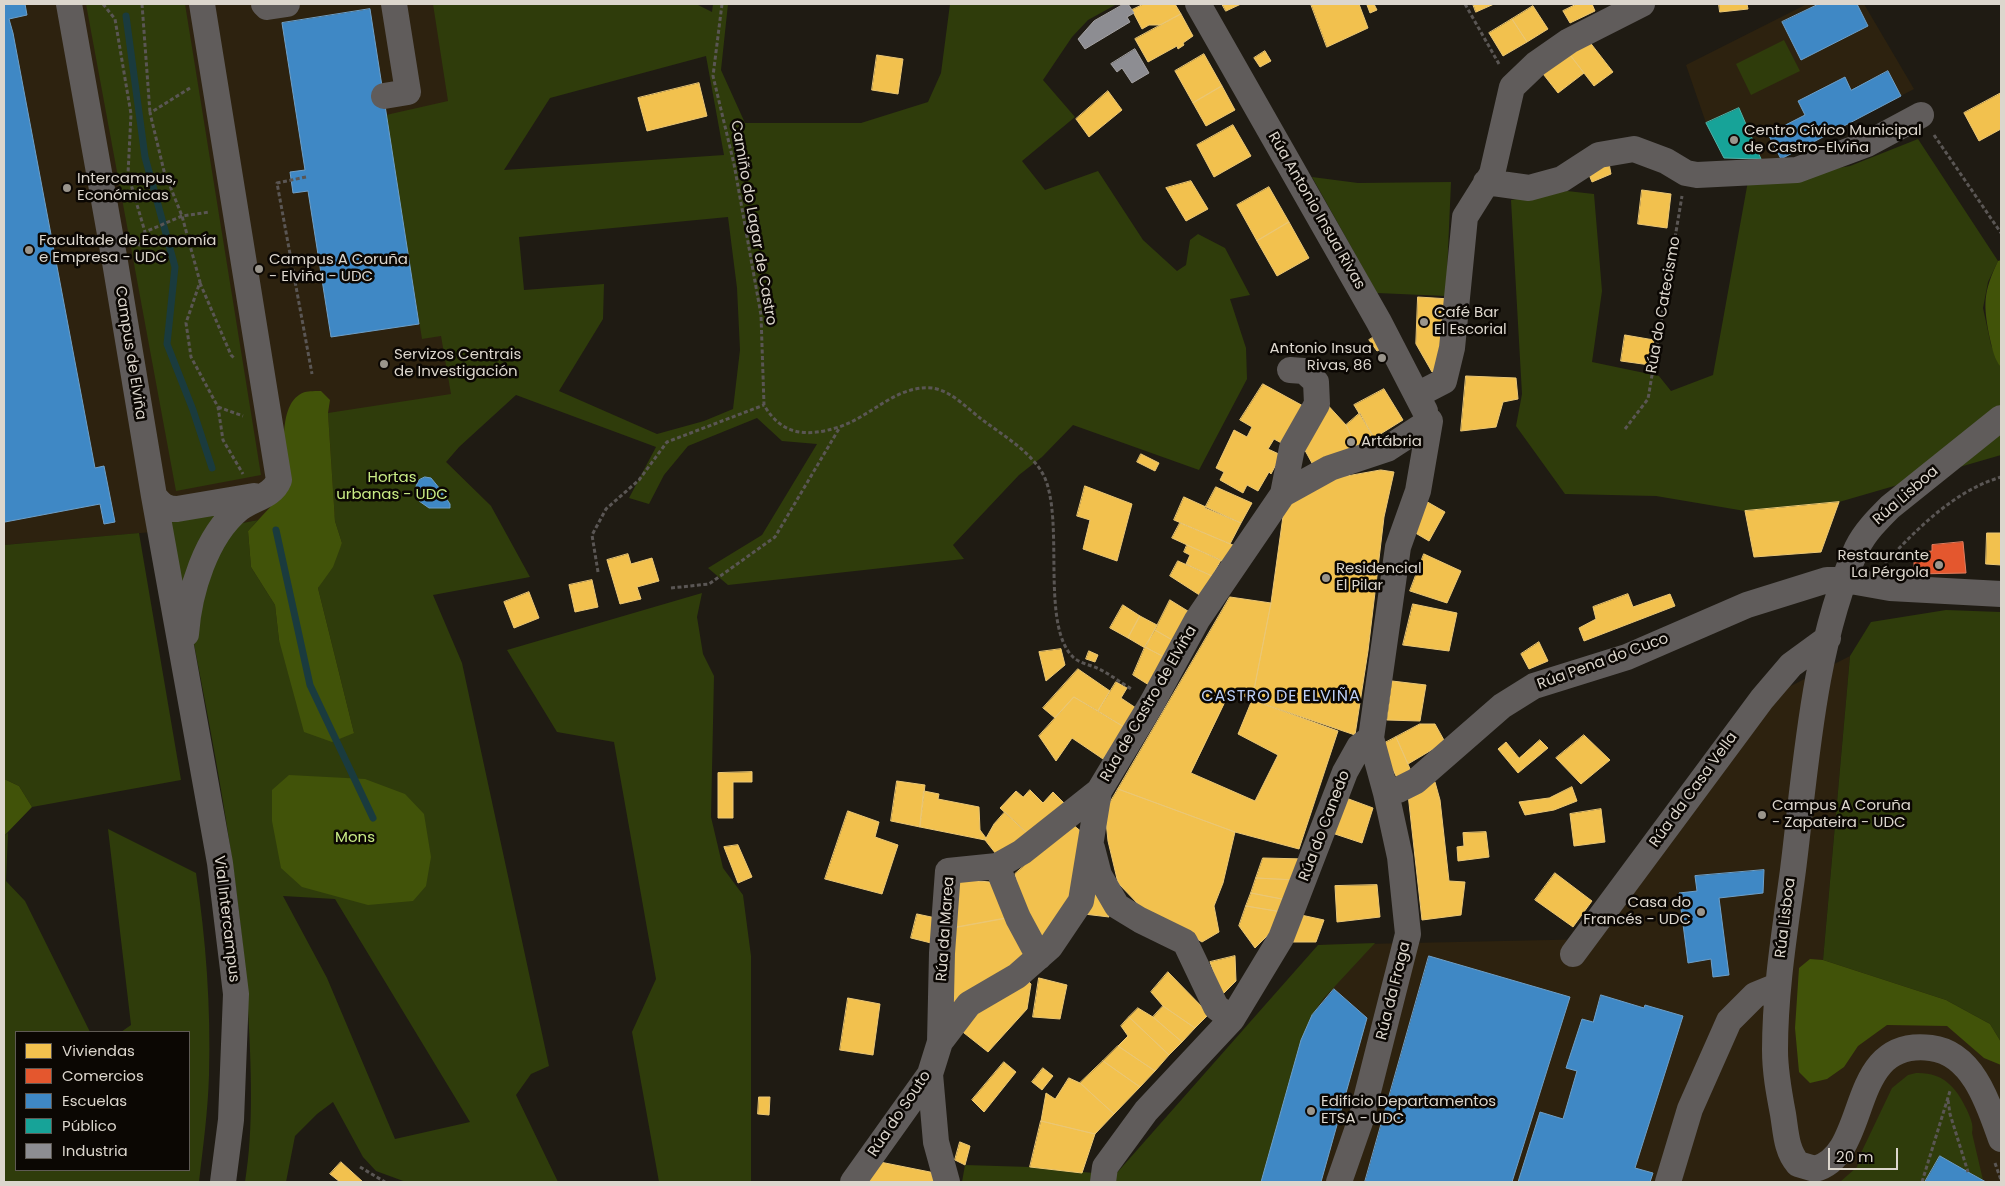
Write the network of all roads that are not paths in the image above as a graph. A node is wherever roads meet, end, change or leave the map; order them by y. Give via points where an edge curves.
1 (69, 4) edge
2 (202, 4) edge
3 (264, 4) edge
4 (288, 4) edge
5 (394, 4) edge
6 (1198, 4) edge
7 (1642, 4) edge
8 (384, 96) dead end
9 (1921, 115) road end
10 (1486, 182) junction
11 (1290, 370) dead end
12 (1417, 395) junction
13 (2001, 418) edge
14 (1430, 421) junction
15 (261, 494) junction
16 (1283, 494) junction
17 (154, 496) junction
18 (1854, 582) junction
19 (2001, 594) edge
20 (1828, 638) junction
21 (184, 657) junction
22 (1371, 738) junction
23 (1099, 791) junction
24 (1386, 793) junction
25 (1090, 837) junction
26 (997, 866) junction
27 (1573, 954) dead end
28 (1039, 957) junction
29 (1777, 986) junction
30 (1232, 1019) junction
31 (940, 1042) junction
32 (930, 1074) junction
33 (1998, 1151) edge
34 (223, 1182) edge
35 (853, 1182) edge
36 (947, 1182) edge
37 (1103, 1182) edge
38 (1339, 1182) edge
39 (1668, 1182) edge

1 - 17 street, Campus de Elviña
2 - 15 street via 279,480
3 - 4 street via 267,7
5 - 8 street via 408,92
6 - 12 street, Rúa Antonio Insua Rivas via 1379,322
7 - 10 street via 1569,41 1536,64 1512,87 1492,174
9 - 10 street via 1867,144 1797,170 1697,175 1634,149 1599,155 1562,179 1529,188
10 - 12 street via 1465,217 1452,348 1444,381
11 - 16 street via 1304,372 1316,382 1317,404 1292,448
12 - 14 street, Rúa Antonio Insua Rivas
13 - 18 street, Rúa Lisboa via 1874,523 1857,547
14 - 16 street, Rúa de Castro de Elviña via 1387,449 1330,468
14 - 22 street via 1418,490 1398,547
15 - 17 street via 177,509 168,509
15 - 21 street via 230,518 204,559 190,604
16 - 23 street, Rúa de Castro de Elviña via 1197,620
17 - 21 street, Campus de Elviña
18 - 19 street, Rúa Pena do Cuco via 1890,588
18 - 20 street, Rúa Lisboa
18 - 24 street, Rúa Pena do Cuco via 1827,580 1747,605 1628,657 1534,686 1502,706 1416,781
20 - 27 street, Rúa da Casa Vella via 1791,665 1762,699
20 - 29 street, Rúa Lisboa via 1801,788
21 - 34 street, Vial Intercampus via 220,863 236,994 231,1120
22 - 24 street, Rúa da Fraga
22 - 30 street, Rúa do Canedo via 1359,747 1344,772 1282,938
23 - 25 street, Rúa de Castro de Elviña
23 - 26 street, Rúa da Marea via 1022,852
24 - 38 street, Rúa da Fraga via 1400,857 1408,934 1361,1119
25 - 28 street, Rúa de Castro de Elviña via 1081,901 1050,947
25 - 30 street via 1099,875 1117,906 1185,942 1216,1006
26 - 28 street via 1018,918
26 - 31 street, Rúa da Marea via 948,871
28 - 31 street, Rúa de Castro de Elviña via 1017,976 970,1004
29 - 33 street, Rúa Lisboa via 1777,1077 1788,1146 1798,1164 1815,1169 1832,1161 1846,1140 1878,1066 1914,1048 1938,1048 1957,1058 1972,1073
29 - 39 street via 1755,995 1729,1022 1690,1109
30 - 37 street, Rúa do Canedo via 1146,1111 1105,1167
31 - 32 street, Rúa do Souto
32 - 35 street, Rúa do Souto
32 - 36 street via 936,1142

